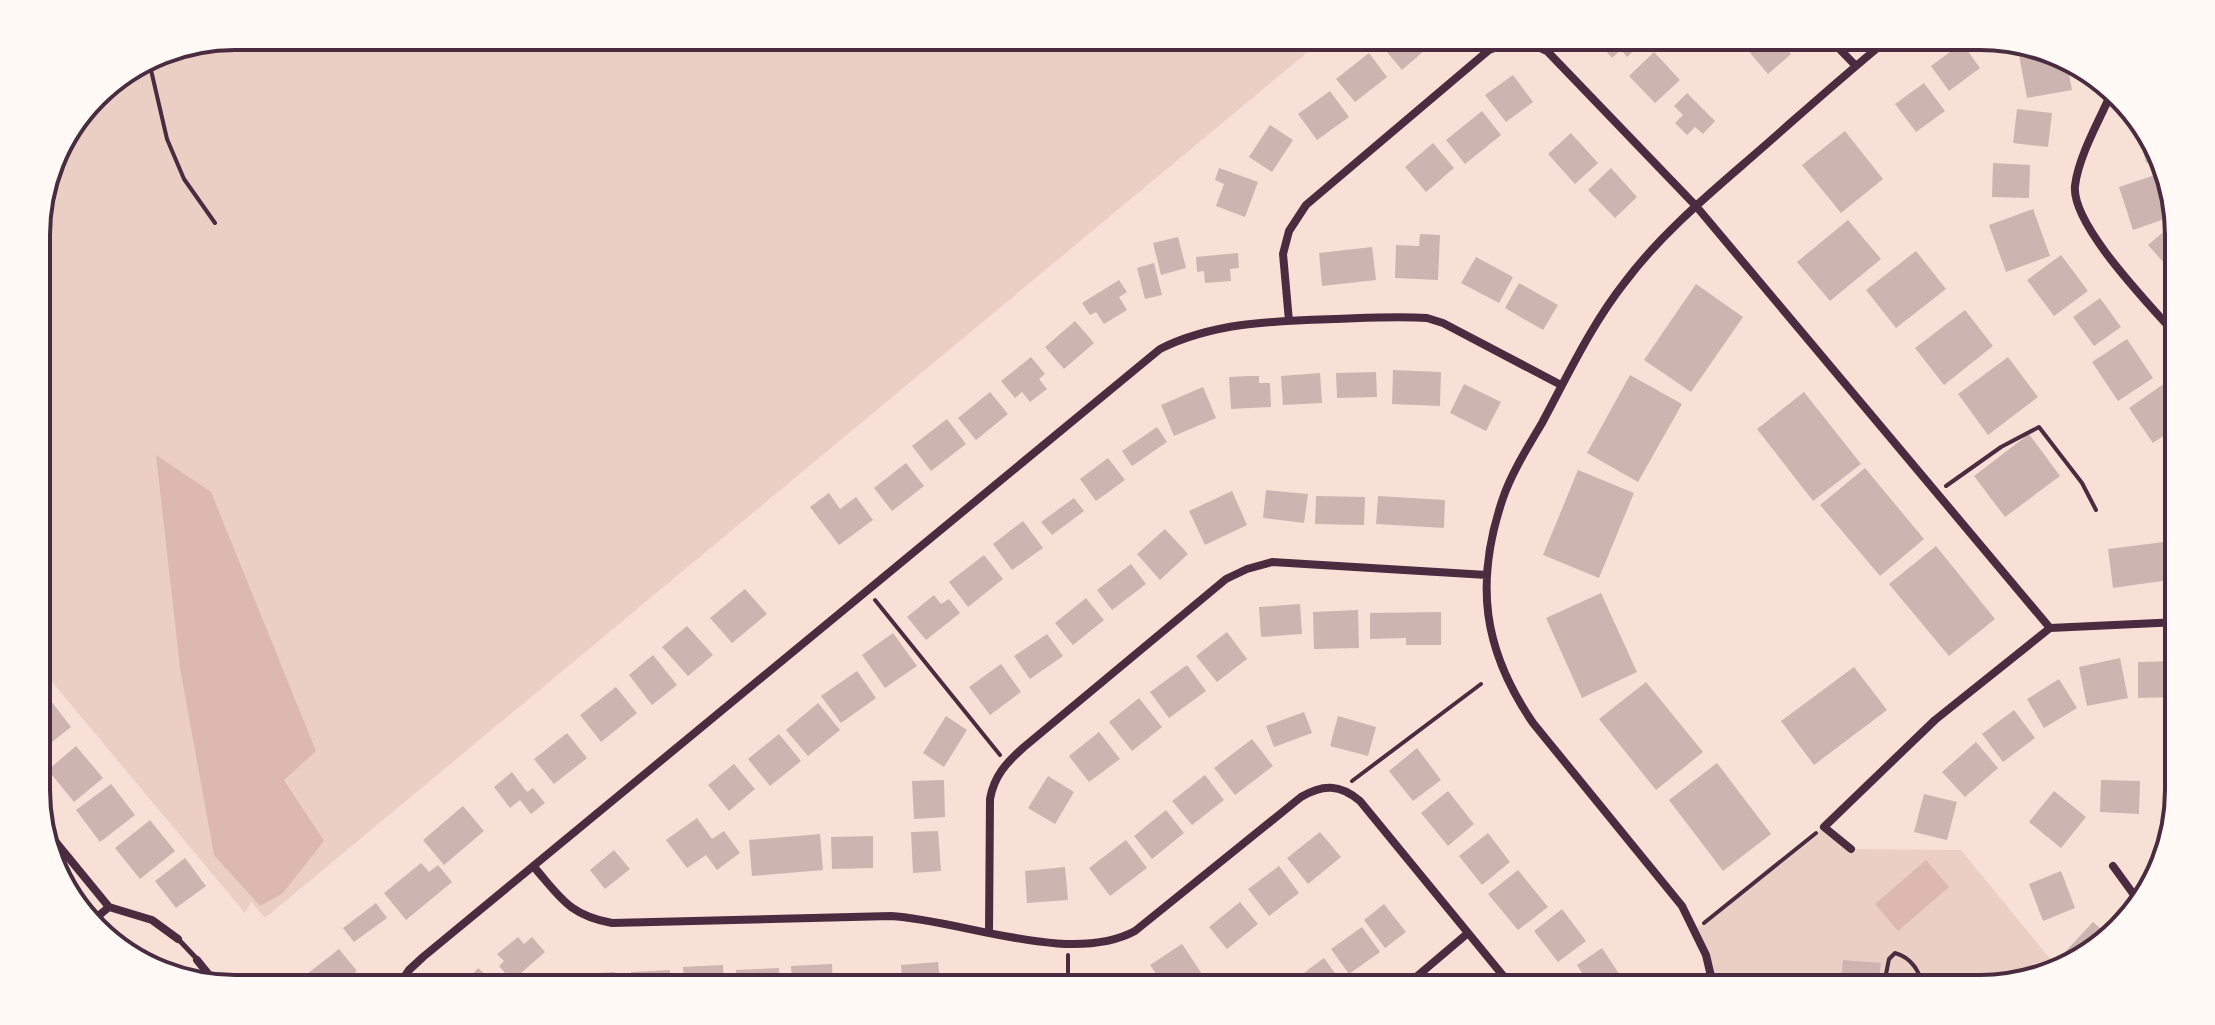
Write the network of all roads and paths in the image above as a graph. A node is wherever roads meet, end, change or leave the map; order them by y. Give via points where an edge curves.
1 (1489, 50) edge
2 (1545, 50) edge
3 (1841, 50) edge
4 (1874, 50) edge
5 (1855, 65) junction
6 (151, 70) edge
7 (2108, 101) edge
8 (1696, 206) junction
9 (215, 223) dead end
10 (1289, 321) junction
11 (2165, 321) edge
12 (1561, 385) junction
13 (1938, 493) junction
14 (2096, 510) dead end
15 (1487, 575) junction
16 (868, 590) junction
17 (2165, 623) edge
18 (2050, 628) junction
19 (1481, 684) dead end
20 (1006, 763) junction
21 (1352, 781) dead end
22 (1824, 827) junction
23 (59, 845) edge
24 (1851, 849) dead end
25 (2113, 866) dead end
26 (534, 867) junction
27 (2133, 894) edge
28 (109, 907) junction
29 (99, 915) edge
30 (1695, 930) junction
31 (989, 933) junction
32 (1468, 933) junction
33 (178, 939) joint
34 (1068, 943) junction
35 (197, 960) joint
36 (207, 972) edge
37 (407, 975) edge
38 (1068, 975) edge
39 (1418, 975) edge
40 (1502, 975) edge
41 (1711, 975) edge
42 (1886, 975) edge
43 (1919, 975) edge

1 - 10 street via 1306,205 1289,231 1283,254
2 - 8 street
3 - 5 street
4 - 5 street
5 - 8 street
6 - 9 path via 167,139 184,179
7 - 11 street via 2079,168 2076,203 2091,232
8 - 12 street via 1625,282
8 - 13 street
10 - 12 street via 1427,318
10 - 16 street via 1218,328 1160,349
12 - 15 street via 1503,497
13 - 14 path via 1979,461 2039,427
13 - 18 street
15 - 20 street via 1272,562 1247,569 1226,579
15 - 30 street via 1490,631 1512,692 1667,886
16 - 20 path
16 - 26 street
17 - 18 street
18 - 22 street via 1935,720
19 - 21 path
20 - 31 street via 993,782 990,799
22 - 24 street
22 - 30 path
23 - 28 street
25 - 27 street
26 - 31 street via 572,909 588,919 612,923 891,916
26 - 37 street
28 - 29 street
28 - 33 street via 152,920
30 - 41 street
31 - 34 street
32 - 34 street via 1360,801 1348,790 1331,786 1301,797 1135,931 1100,944
32 - 39 street
32 - 40 street
33 - 35 lane
34 - 38 path
35 - 36 street
42 - 43 path via 1895,953 1907,956

